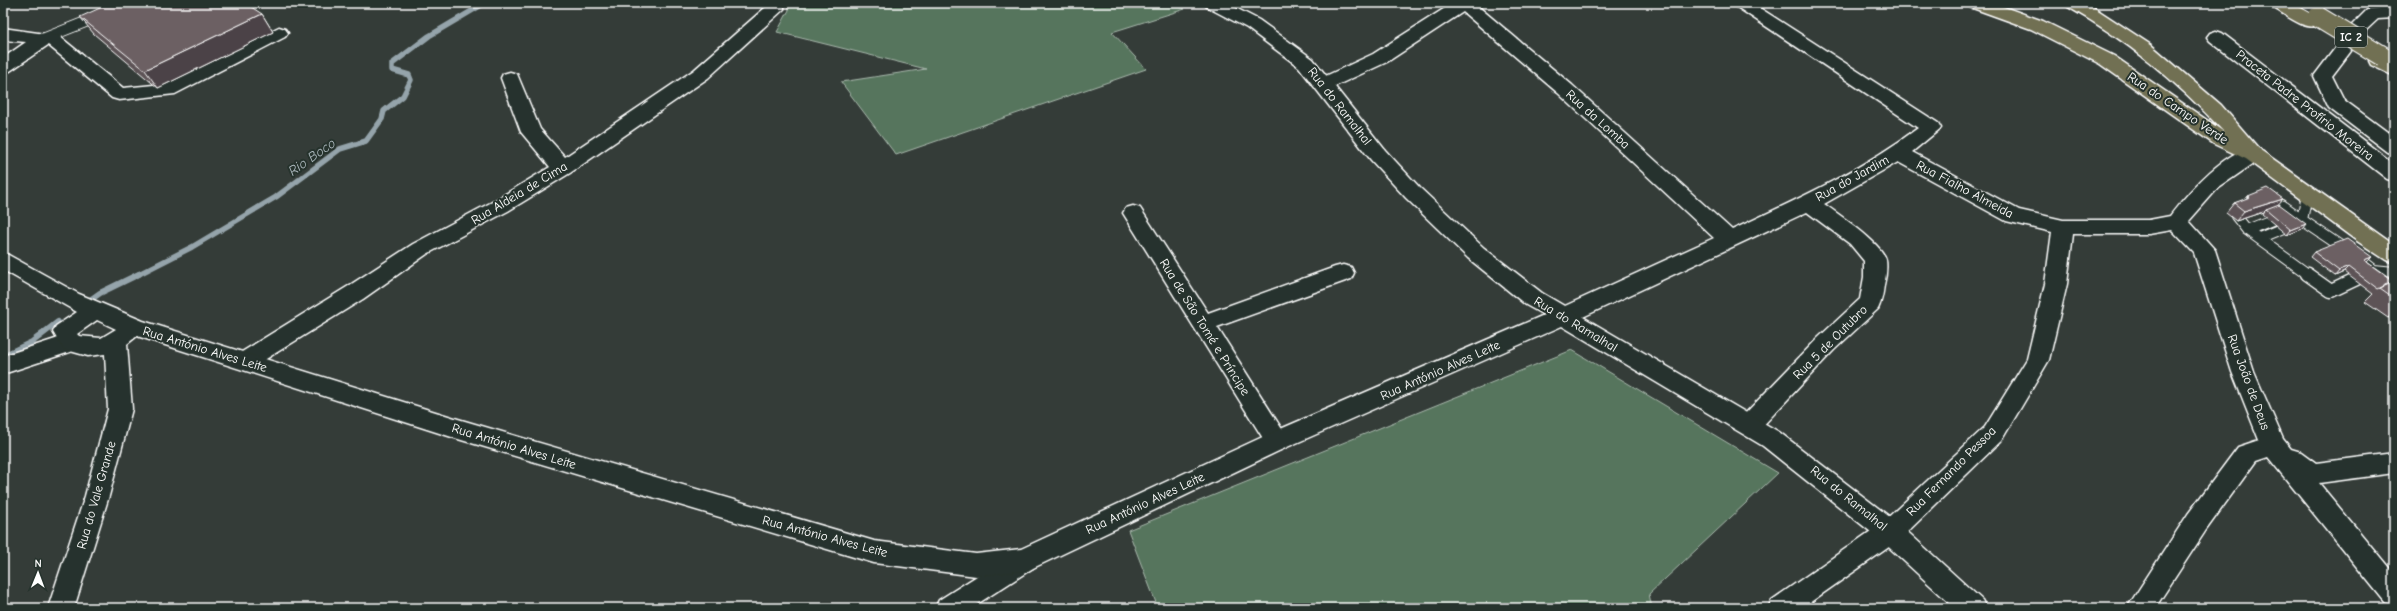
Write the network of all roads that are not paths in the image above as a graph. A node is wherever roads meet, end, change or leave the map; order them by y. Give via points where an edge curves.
1 (775, 3) edge
2 (1213, 3) edge
3 (1464, 3) edge
4 (1740, 3) edge
5 (1976, 3) edge
6 (2074, 3) edge
7 (2278, 3) edge
8 (2296, 3) edge
9 (1994, 7) edge
10 (2371, 8) edge
11 (110, 12) edge
12 (2394, 13) edge
13 (2102, 17) junction
14 (2315, 20) junction
15 (2358, 28) dead end
16 (279, 33) dead end
17 (3, 34) edge
18 (2216, 37) dead end
19 (45, 38) junction
20 (2073, 42) junction
21 (2342, 51) dead end
22 (2388, 63) edge
23 (3, 67) edge
24 (510, 78) dead end
25 (1324, 84) junction
26 (2394, 148) edge
27 (1898, 153) junction
28 (2253, 154) junction
29 (563, 168) junction
30 (2394, 174) edge
31 (2307, 194) junction
32 (1809, 202) junction
33 (2291, 212) junction
34 (1133, 213) dead end
35 (2302, 220) junction
36 (2177, 222) junction
37 (2064, 227) junction
38 (2247, 230) junction
39 (2259, 238) junction
40 (1729, 239) junction
41 (2394, 255) edge
42 (3, 260) edge
43 (2374, 270) junction
44 (2394, 272) edge
45 (1343, 273) dead end
46 (95, 310) junction
47 (1562, 317) junction
48 (1203, 323) junction
49 (135, 327) junction
50 (75, 341) junction
51 (116, 341) junction
52 (245, 361) junction
53 (13, 362) edge
54 (117, 380) junction
55 (1749, 425) junction
56 (1277, 441) junction
57 (2273, 445) junction
58 (2394, 463) edge
59 (1890, 532) junction
60 (1024, 560) junction
61 (2394, 594) edge
62 (61, 608) edge
63 (948, 608) edge
64 (1781, 608) edge
65 (1973, 608) edge
66 (2140, 608) edge

1 - 29 street, Rua Aldeia de Cima via 775,9 701,74
2 - 25 street, Rua do Ramalhal via 1275,38 1306,63
3 - 25 street via 1380,58
3 - 40 street, Rua da Lomba via 1565,89
4 - 27 street, Rua do Jardim via 1931,128
5 - 9 main road, Rua do Campo Verde
6 - 13 main road, Rua do Campo Verde
7 - 14 main road, IC 2
8 - 14 main road, IC 2
9 - 20 main road, Rua do Campo Verde
10 - 12 street
10 - 15 street
11 - 19 lane
13 - 20 main road, Rua do Campo Verde via 2113,37 2109,43 2101,45
13 - 28 main road, Rua do Campo Verde via 2175,74 2236,131
14 - 22 main road, IC 2
16 - 19 street via 168,90 119,94 53,40
17 - 19 street
18 - 30 street, Praceta Padre Profírio Moreira
19 - 23 street
20 - 28 main road, Rua do Campo Verde via 2107,60 2221,139
21 - 26 street via 2323,76 2336,104
24 - 29 street via 531,132
25 - 47 street, Rua do Ramalhal via 1378,155 1453,232 1534,299
27 - 32 street, Rua do Jardim
27 - 37 street, Rua Fialho Almeida via 2013,216
28 - 31 main road
28 - 36 street via 2225,170 2199,192
29 - 52 street, Rua Aldeia de Cima via 501,206 420,249 355,293
31 - 35 lane
31 - 41 main road
32 - 40 street, Rua do Jardim
32 - 55 street, Rua 5 de Outubro via 1857,239 1875,259 1875,277 1870,303 1826,344
33 - 35 lane
33 - 38 lane
33 - 38 lane via 2274,200 2236,216
34 - 48 street, Rua de São Tomé e Príncipe
35 - 39 lane
35 - 43 lane
36 - 37 street, Rua Fialho Almeida via 2149,227
36 - 57 street, Rua João de Deus via 2204,250 2243,372
37 - 59 street, Rua Fernando Pessoa via 2056,284 2038,360 1993,434
38 - 39 lane
39 - 43 lane via 2331,291
40 - 47 street, Rua do Jardim
42 - 46 street, Rua António Alves Leite via 71,300
43 - 44 lane
45 - 48 street
46 - 49 street, Rua António Alves Leite
46 - 50 street
47 - 55 street, Rua do Ramalhal
47 - 56 street, Rua António Alves Leite
48 - 56 street, Rua de São Tomé e Príncipe
49 - 51 street, Rua António Alves Leite
49 - 52 street, Rua António Alves Leite
50 - 51 street, Rua António Alves Leite
50 - 53 street, Rua António Alves Leite
50 - 54 street, Rua do Vale Grande via 102,359
51 - 54 street, Rua do Vale Grande
52 - 60 street, Rua António Alves Leite via 458,429 874,552 976,565
54 - 62 street, Rua do Vale Grande via 120,409 97,496
55 - 59 street, Rua do Ramalhal via 1800,460
56 - 60 street, Rua António Alves Leite
57 - 58 street via 2312,474
57 - 61 street
57 - 66 street, Rua João de Deus via 2247,454 2197,522
59 - 64 street, Rua Fernando Pessoa
59 - 65 street, Rua do Ramalhal
60 - 63 street

